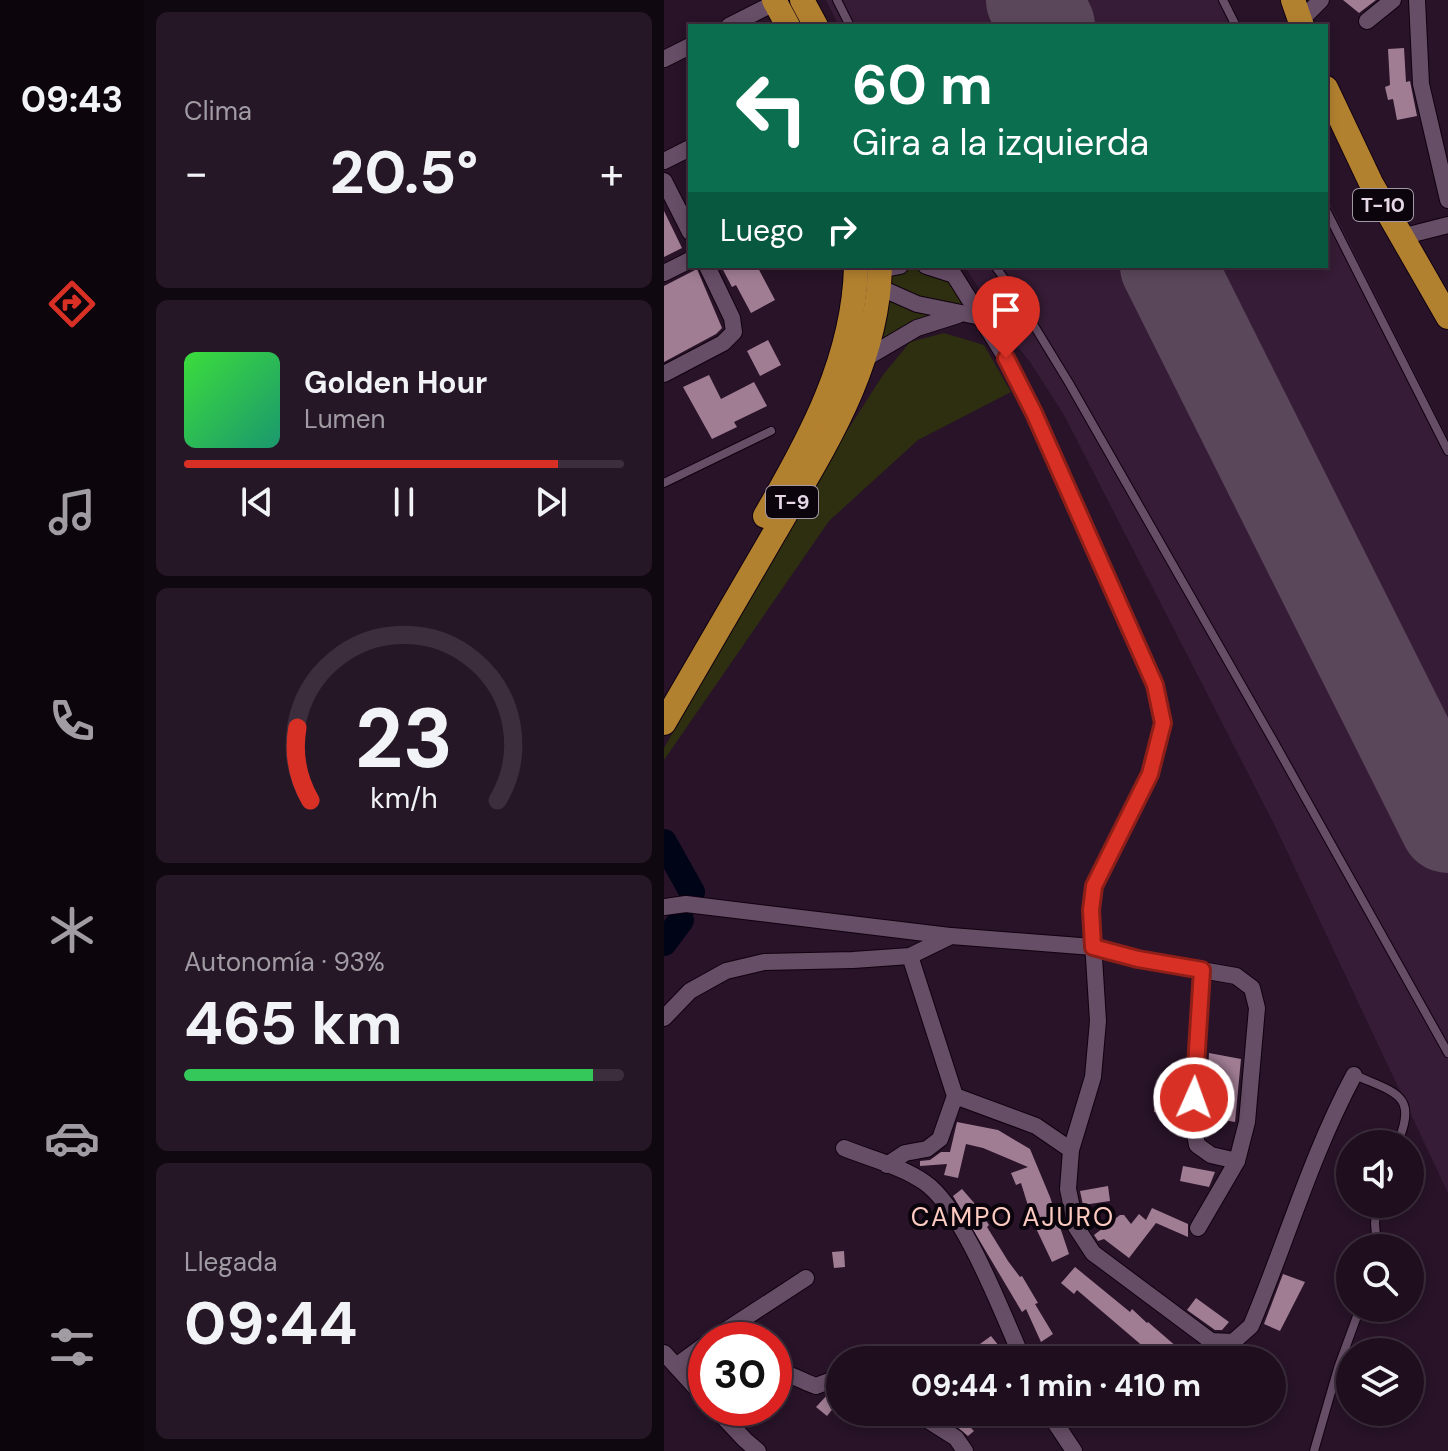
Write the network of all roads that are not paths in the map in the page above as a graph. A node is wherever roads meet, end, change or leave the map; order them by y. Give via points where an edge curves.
1 (802, 0) edge
2 (837, 0) edge
3 (1223, 0) edge
4 (1321, 0) edge
5 (1393, 0) edge
6 (1417, 0) edge
7 (776, 1) edge
8 (1299, 16) edge
9 (1367, 21) dead end
10 (733, 24) edge
11 (787, 24) edge
12 (815, 24) edge
13 (849, 24) edge
14 (1235, 24) edge
15 (688, 47) edge
16 (664, 59) edge
17 (1328, 92) edge
18 (688, 149) edge
19 (664, 161) edge
20 (664, 181) edge
21 (1448, 200) edge
22 (1328, 214) edge
23 (1448, 225) edge
24 (688, 228) edge
25 (1401, 237) junction
26 (688, 261) edge
27 (708, 268) edge
28 (996, 268) edge
29 (951, 270) edge
30 (875, 272) edge
31 (664, 273) edge
32 (973, 315) junction
33 (1448, 317) edge
34 (866, 358) junction
35 (664, 374) edge
36 (771, 431) dead end
37 (1448, 451) edge
38 (664, 483) edge
39 (664, 691) edge
40 (664, 723) edge
41 (664, 907) edge
42 (951, 936) junction
43 (1093, 947) junction
44 (910, 956) junction
45 (1202, 970) junction
46 (664, 1018) edge
47 (1448, 1053) edge
48 (1354, 1075) joint
49 (955, 1096) junction
50 (1403, 1130) edge
51 (844, 1148) dead end
52 (1071, 1150) junction
53 (1237, 1161) junction
54 (887, 1165) junction
55 (1198, 1228) dead end
56 (806, 1278) dead end
57 (739, 1322) edge
58 (1355, 1322) edge
59 (1017, 1346) edge
60 (670, 1359) edge
61 (792, 1375) edge
62 (688, 1379) edge
63 (826, 1382) edge
64 (732, 1426) edge
65 (937, 1426) edge
66 (1057, 1426) edge
67 (758, 1451) edge
68 (965, 1451) edge
69 (1074, 1451) edge
70 (1314, 1451) edge

1 - 12 highway
2 - 13 lane
3 - 14 lane
4 - 8 street
5 - 9 street
6 - 21 street via 1421,84
7 - 10 street
7 - 11 highway
15 - 16 street
17 - 25 highway, T-10
18 - 19 street
20 - 24 street
22 - 37 lane
23 - 25 street
25 - 33 highway, T-10
26 - 31 street
27 - 35 street via 734,332
28 - 47 lane via 1069,383
29 - 32 street
30 - 32 street via 917,304
30 - 34 highway, T-9 via 874,324
30 - 39 highway, T-9 via 816,420
32 - 34 street via 917,328
32 - 43 street via 1034,413 1155,685 1163,723 1150,774 1094,886
34 - 40 highway, T-9 via 826,443
36 - 38 lane
41 - 42 street via 686,904
42 - 43 street
42 - 44 street
43 - 45 street
43 - 52 street via 1098,1021 1093,1077
44 - 46 street via 764,962 726,971 690,991
44 - 49 street
45 - 53 street via 1194,1129 1197,1145 1211,1155
45 - 53 street via 1236,976 1252,988 1257,1008 1247,1122
48 - 50 lane via 1394,1092 1404,1105
48 - 52 street via 1304,1186 1251,1326 1233,1342 1211,1341 1093,1253 1076,1227 1068,1189
49 - 52 street via 1036,1126
49 - 54 street via 940,1139
51 - 54 street
53 - 55 street
54 - 59 street via 927,1184 965,1233
56 - 57 street
58 - 70 lane
60 - 62 street
61 - 63 street via 816,1386
64 - 67 street
65 - 68 street
66 - 69 street

